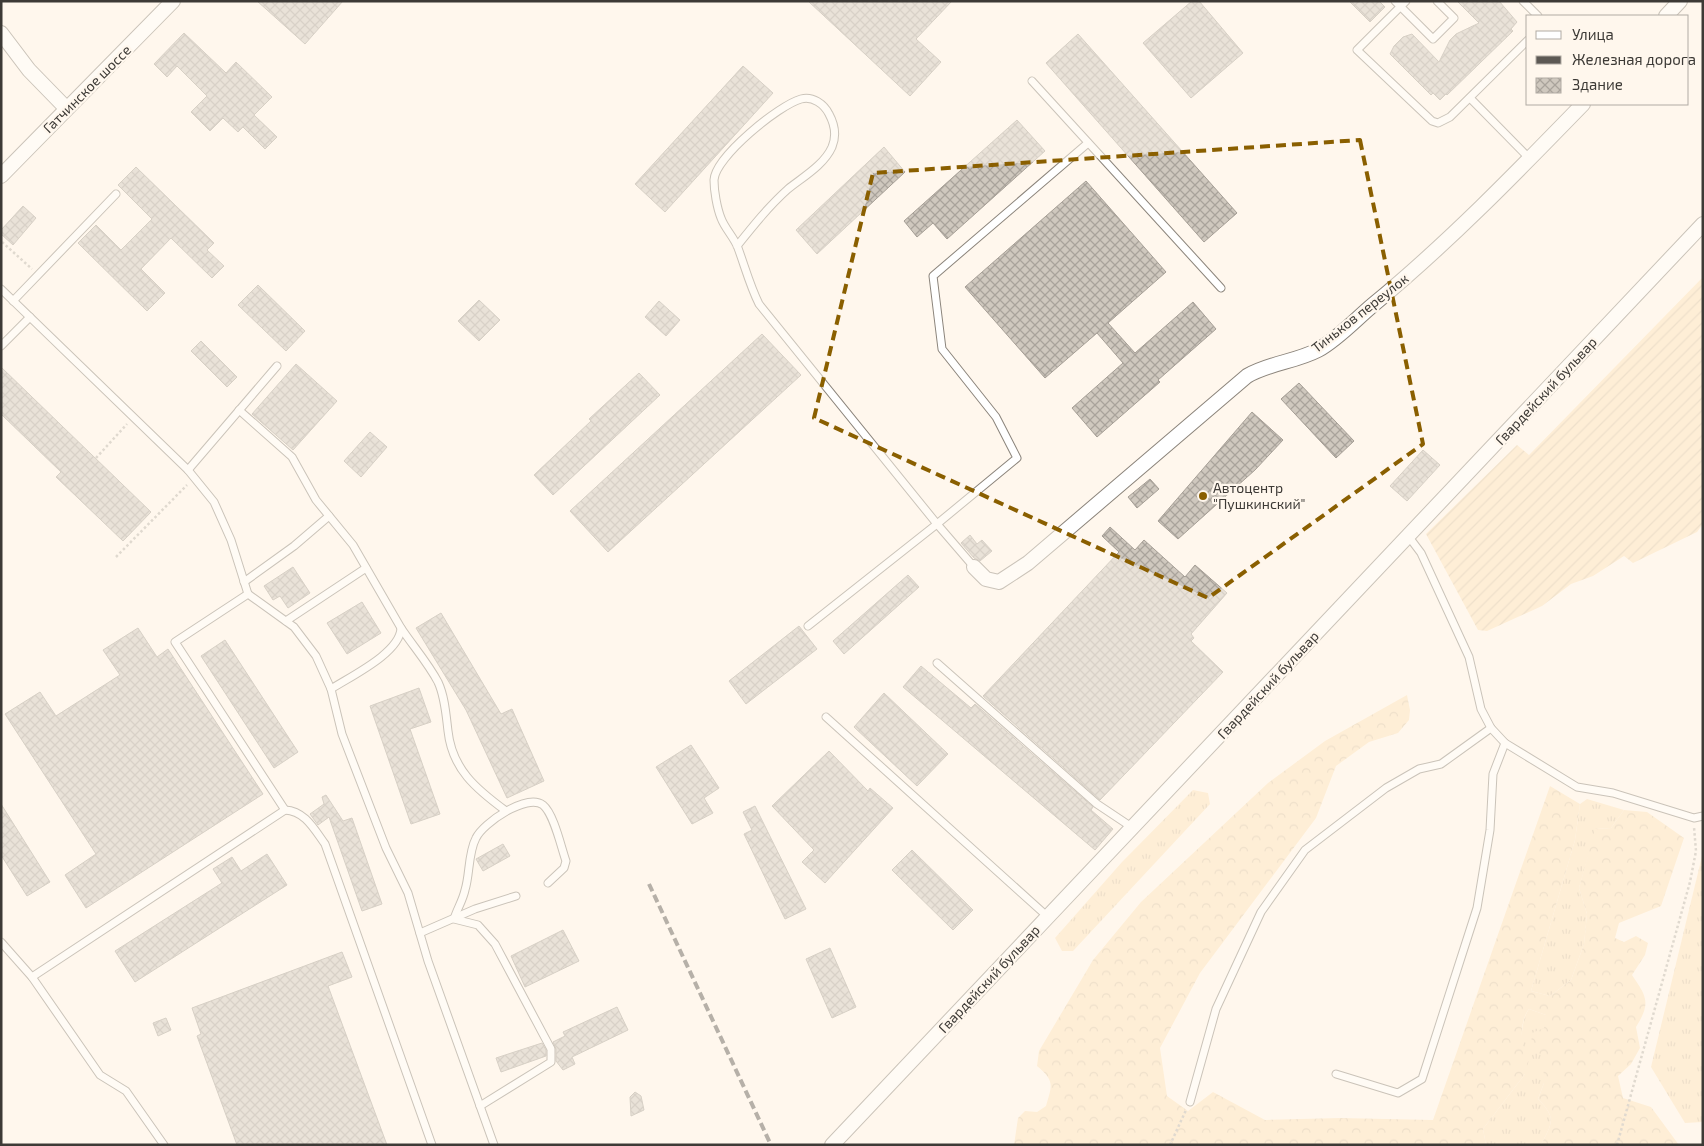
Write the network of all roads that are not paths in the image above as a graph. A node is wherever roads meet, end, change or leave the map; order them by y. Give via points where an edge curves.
1 (173, 1) edge
2 (1437, 1) edge
3 (1522, 1) edge
4 (1679, 2) edge
5 (1400, 3) edge
6 (1537, 15) edge
7 (1667, 15) edge
8 (1, 33) edge
9 (1526, 42) edge
10 (1032, 81) dead end
11 (1470, 98) junction
12 (1581, 105) edge
13 (66, 108) junction
14 (1088, 143) junction
15 (1530, 158) junction
16 (1, 176) edge
17 (116, 194) dead end
18 (1703, 224) edge
19 (738, 246) junction
20 (1221, 288) dead end
21 (1, 289) edge
22 (14, 301) junction
23 (30, 317) junction
24 (1, 346) edge
25 (277, 366) dead end
26 (239, 410) junction
27 (188, 470) junction
28 (329, 516) junction
29 (936, 524) junction
30 (1409, 537) junction
31 (974, 567) joint
32 (366, 568) junction
33 (244, 582) junction
34 (248, 594) junction
35 (286, 621) junction
36 (808, 626) dead end
37 (401, 628) junction
38 (937, 662) dead end
39 (331, 689) junction
40 (826, 717) dead end
41 (1491, 728) junction
42 (1505, 743) junction
43 (285, 810) junction
44 (506, 811) junction
45 (1703, 816) edge
46 (1133, 828) junction
47 (548, 883) dead end
48 (516, 896) dead end
49 (1048, 917) junction
50 (454, 919) junction
51 (420, 933) junction
52 (1, 942) edge
53 (32, 977) junction
54 (1336, 1074) dead end
55 (1190, 1102) road end
56 (480, 1106) junction
57 (164, 1145) edge
58 (432, 1145) edge
59 (494, 1145) edge
60 (832, 1145) edge

1 - 13 street, Гатчинское шоссе
2 - 5 lane via 1454,18 1432,39
3 - 6 lane
4 - 7 street
5 - 11 lane via 1357,50 1432,121 1445,121
8 - 13 street via 29,70
9 - 11 lane
10 - 14 lane
11 - 15 lane
12 - 15 street, Тиньков переулок
13 - 16 street, Гатчинское шоссе
14 - 20 lane
14 - 29 lane via 933,276 942,349 996,416 1017,458
15 - 31 street, Тиньков переулок via 1407,277 1319,349 1247,376 1028,563 999,582 986,579
17 - 22 lane
18 - 30 street, Гвардейский бульвар
19 - 19 lane via 721,218 714,179 726,158 746,136 791,104 802,99 815,100 827,110 835,130 832,148 813,170 788,189 759,219
19 - 29 lane via 749,284 759,304
21 - 22 lane
22 - 23 lane
23 - 24 lane
23 - 27 lane
25 - 26 lane
26 - 27 lane
26 - 28 lane via 292,457 316,500
27 - 33 lane via 214,502 231,540
28 - 32 lane via 353,545
28 - 33 lane
29 - 31 lane
29 - 36 lane
30 - 41 lane via 1421,553 1469,657 1481,709
30 - 46 street, Гвардейский бульвар
32 - 35 lane
32 - 37 lane
33 - 34 lane
34 - 35 lane
34 - 43 lane via 175,642
35 - 39 lane via 294,626 316,656
37 - 39 lane via 401,637 393,648
37 - 44 lane via 438,683 445,705 449,740 462,772 477,790
38 - 46 lane via 1097,804
39 - 51 lane via 342,734 386,848 408,893
40 - 49 lane
41 - 42 lane
41 - 55 lane via 1441,764 1419,769 1386,788 1305,850 1261,912 1220,1000
42 - 45 lane via 1577,787 1613,793 1694,818
42 - 54 lane via 1492,774 1490,830 1477,908 1422,1079 1398,1093
43 - 53 lane
43 - 58 lane via 303,815 325,844
44 - 47 lane via 534,802 542,804 549,813 566,861 564,868
44 - 50 lane via 486,823 475,838 465,891
46 - 49 street, Гвардейский бульвар
48 - 50 lane
49 - 60 street, Гвардейский бульвар
50 - 51 lane
50 - 56 lane via 478,925 495,944 551,1049 551,1062
51 - 56 lane
52 - 53 lane
53 - 57 lane via 100,1075 126,1091
56 - 59 lane

